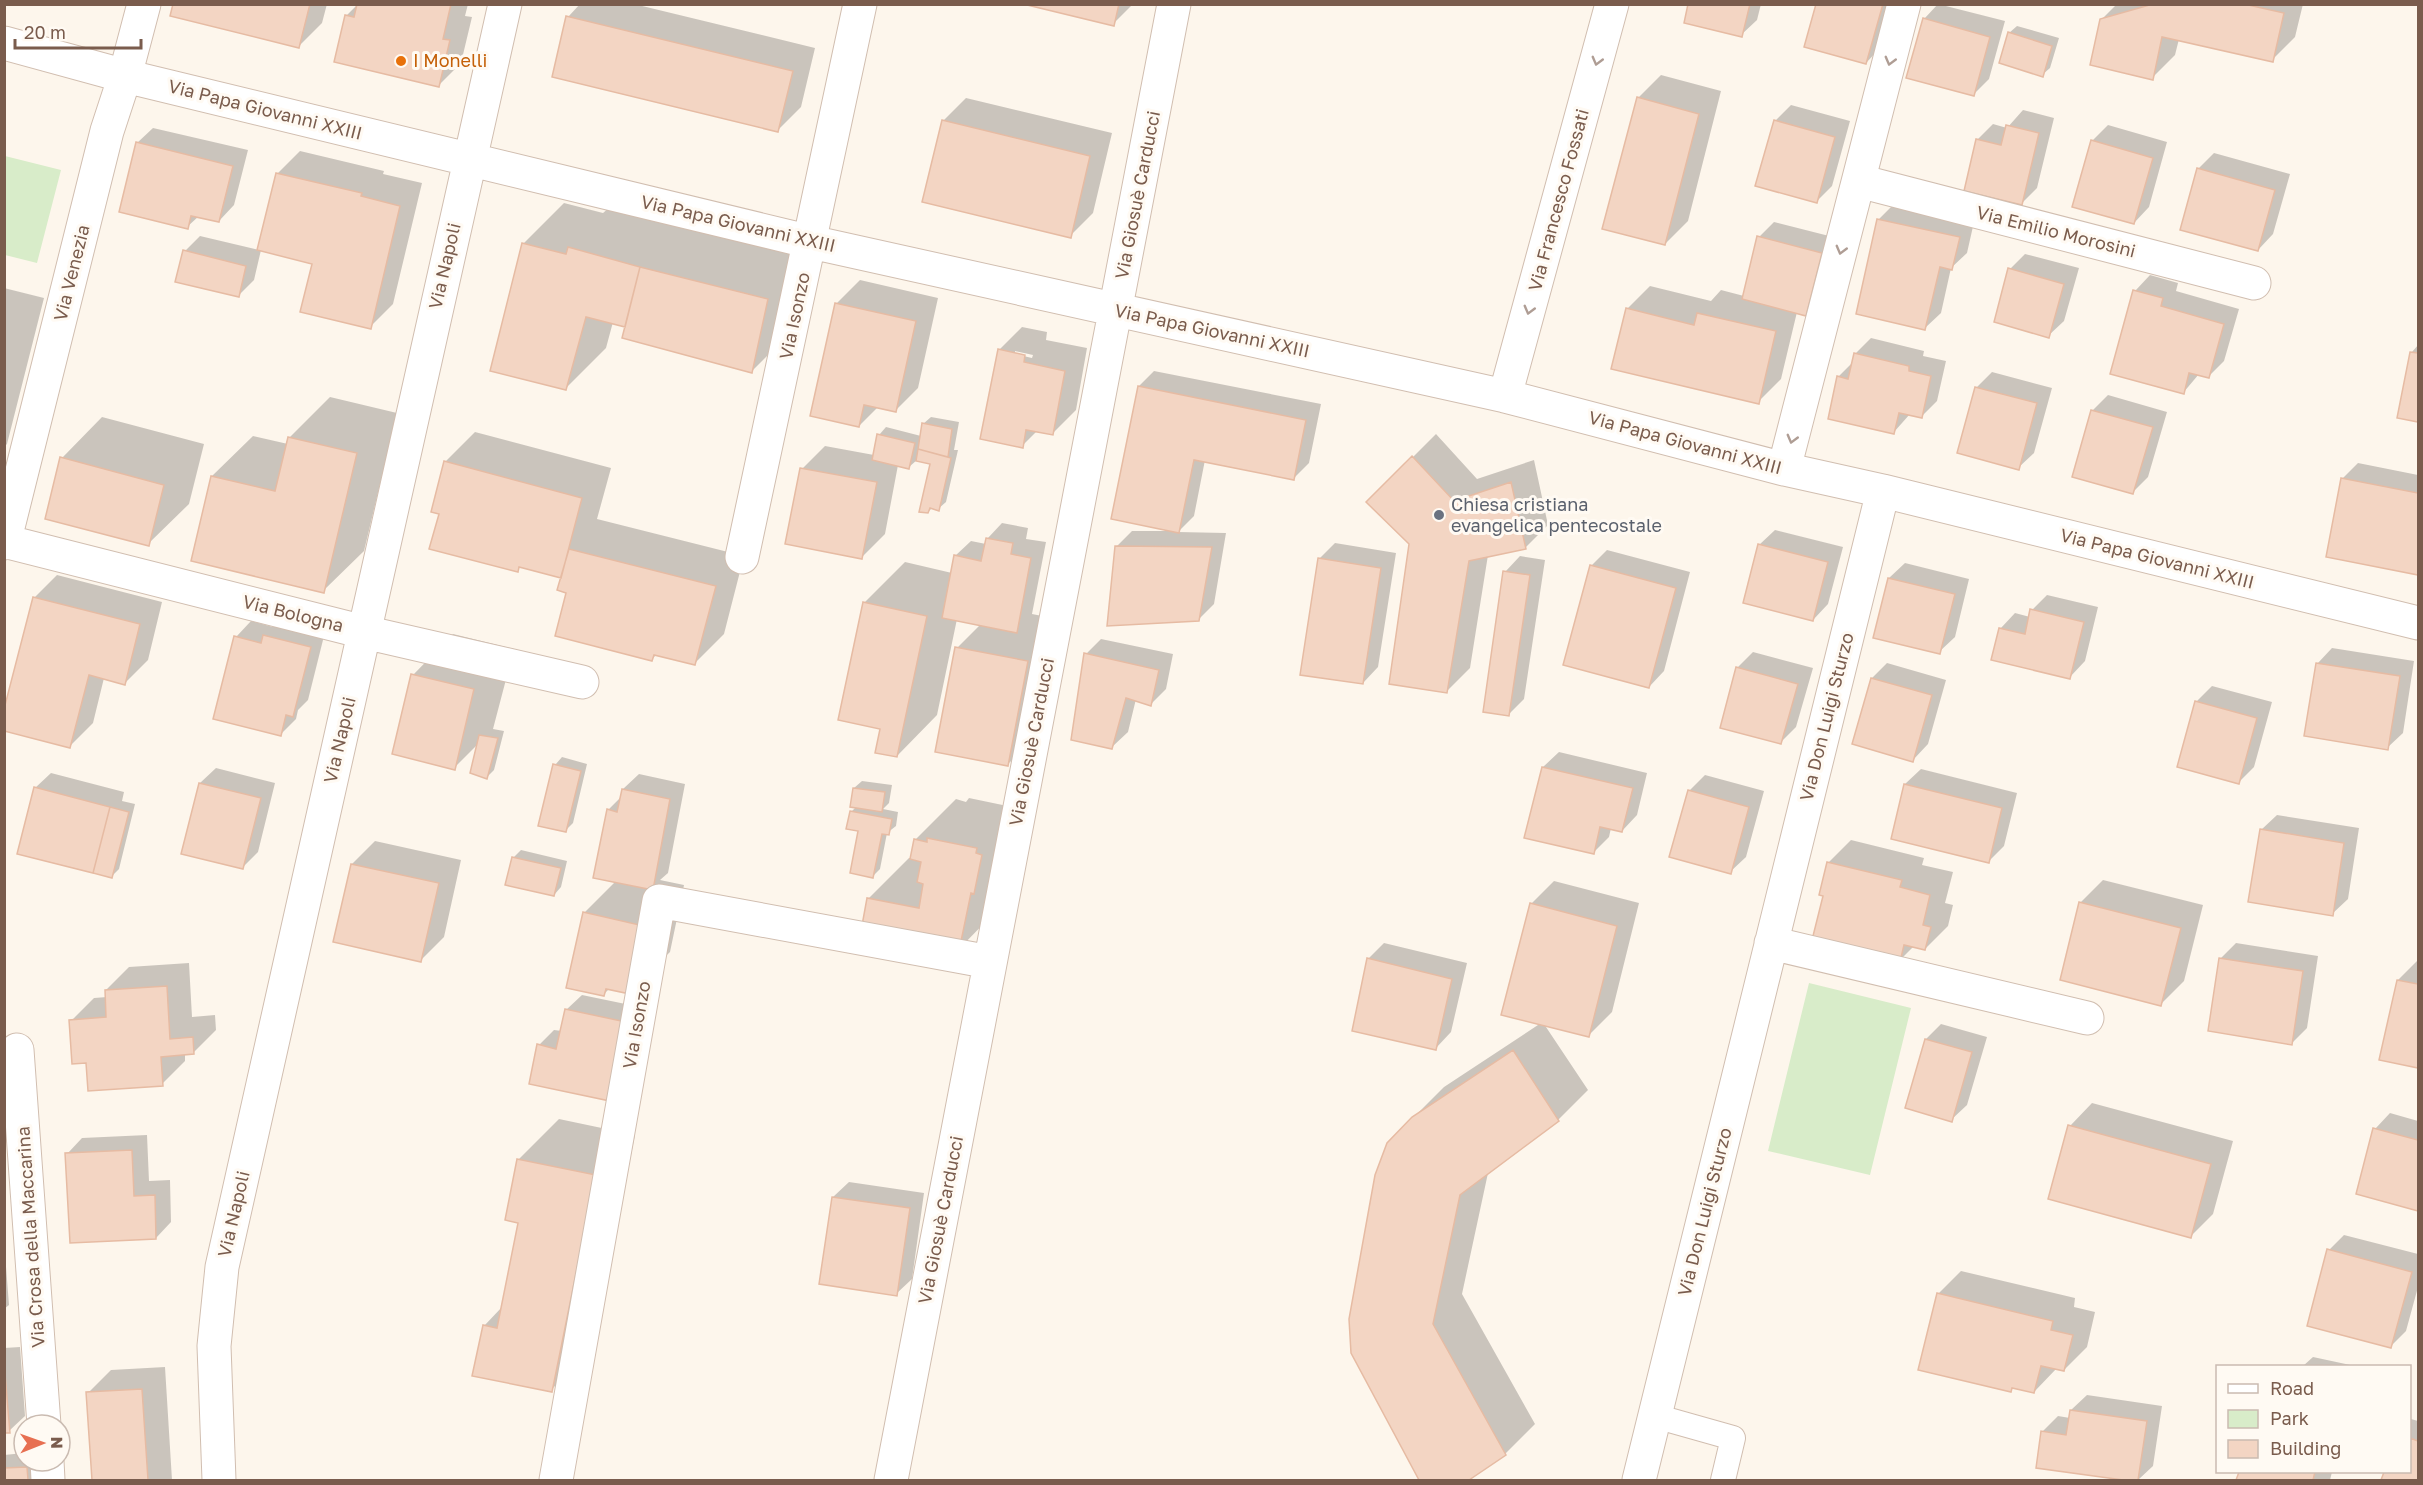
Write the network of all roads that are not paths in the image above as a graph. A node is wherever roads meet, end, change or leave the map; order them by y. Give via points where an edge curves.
1 (144, 4) edge
2 (505, 4) edge
3 (860, 4) edge
4 (1174, 4) edge
5 (1612, 4) edge
6 (1904, 4) edge
7 (4, 43) edge
8 (125, 76) junction
9 (469, 160) junction
10 (1858, 181) junction
11 (811, 242) junction
12 (2254, 283) dead end
13 (1117, 310) junction
14 (1505, 396) junction
15 (1784, 469) junction
16 (1883, 491) junction
17 (5, 542) edge
18 (742, 557) dead end
19 (2418, 623) edge
20 (364, 632) junction
21 (582, 682) dead end
22 (1771, 943) junction
23 (990, 962) junction
24 (2087, 1018) dead end
25 (17, 1050) dead end
26 (43, 1413) edge
27 (1655, 1416) junction
28 (219, 1480) edge
29 (556, 1480) edge
30 (891, 1480) edge
31 (1639, 1480) edge
32 (1723, 1480) edge

1 - 8 street, Via Venezia
2 - 9 street, Via Napoli
3 - 11 street, Via Isonzo
4 - 13 street, Via Giosuè Carducci
5 -> 14 street, Via Francesco Fossati
6 -> 10 street
7 - 8 street, Via Papa Giovanni XXIII
8 - 9 street, Via Papa Giovanni XXIII
8 - 17 street, Via Venezia via 107,131
9 - 11 street, Via Papa Giovanni XXIII
9 - 20 street, Via Napoli
10 - 12 street, Via Emilio Morosini
10 -> 15 street
11 - 13 street, Via Papa Giovanni XXIII
11 - 18 street, Via Isonzo
13 - 14 street, Via Papa Giovanni XXIII
13 - 23 street, Via Giosuè Carducci
14 - 15 street, Via Papa Giovanni XXIII
15 - 16 street, Via Papa Giovanni XXIII
16 - 19 street, Via Papa Giovanni XXIII
16 - 22 street, Via Don Luigi Sturzo
17 - 20 street, Via Bologna
20 - 21 street, Via Bologna
20 - 28 street, Via Napoli via 222,1267 214,1346
22 - 24 street
22 - 27 street, Via Don Luigi Sturzo
23 - 29 street, Via Isonzo via 659,901
23 - 30 street, Via Giosuè Carducci
25 - 26 street, Via Crosa della Maccarina
27 - 31 street, Via Don Luigi Sturzo
27 - 32 lane via 1733,1438

